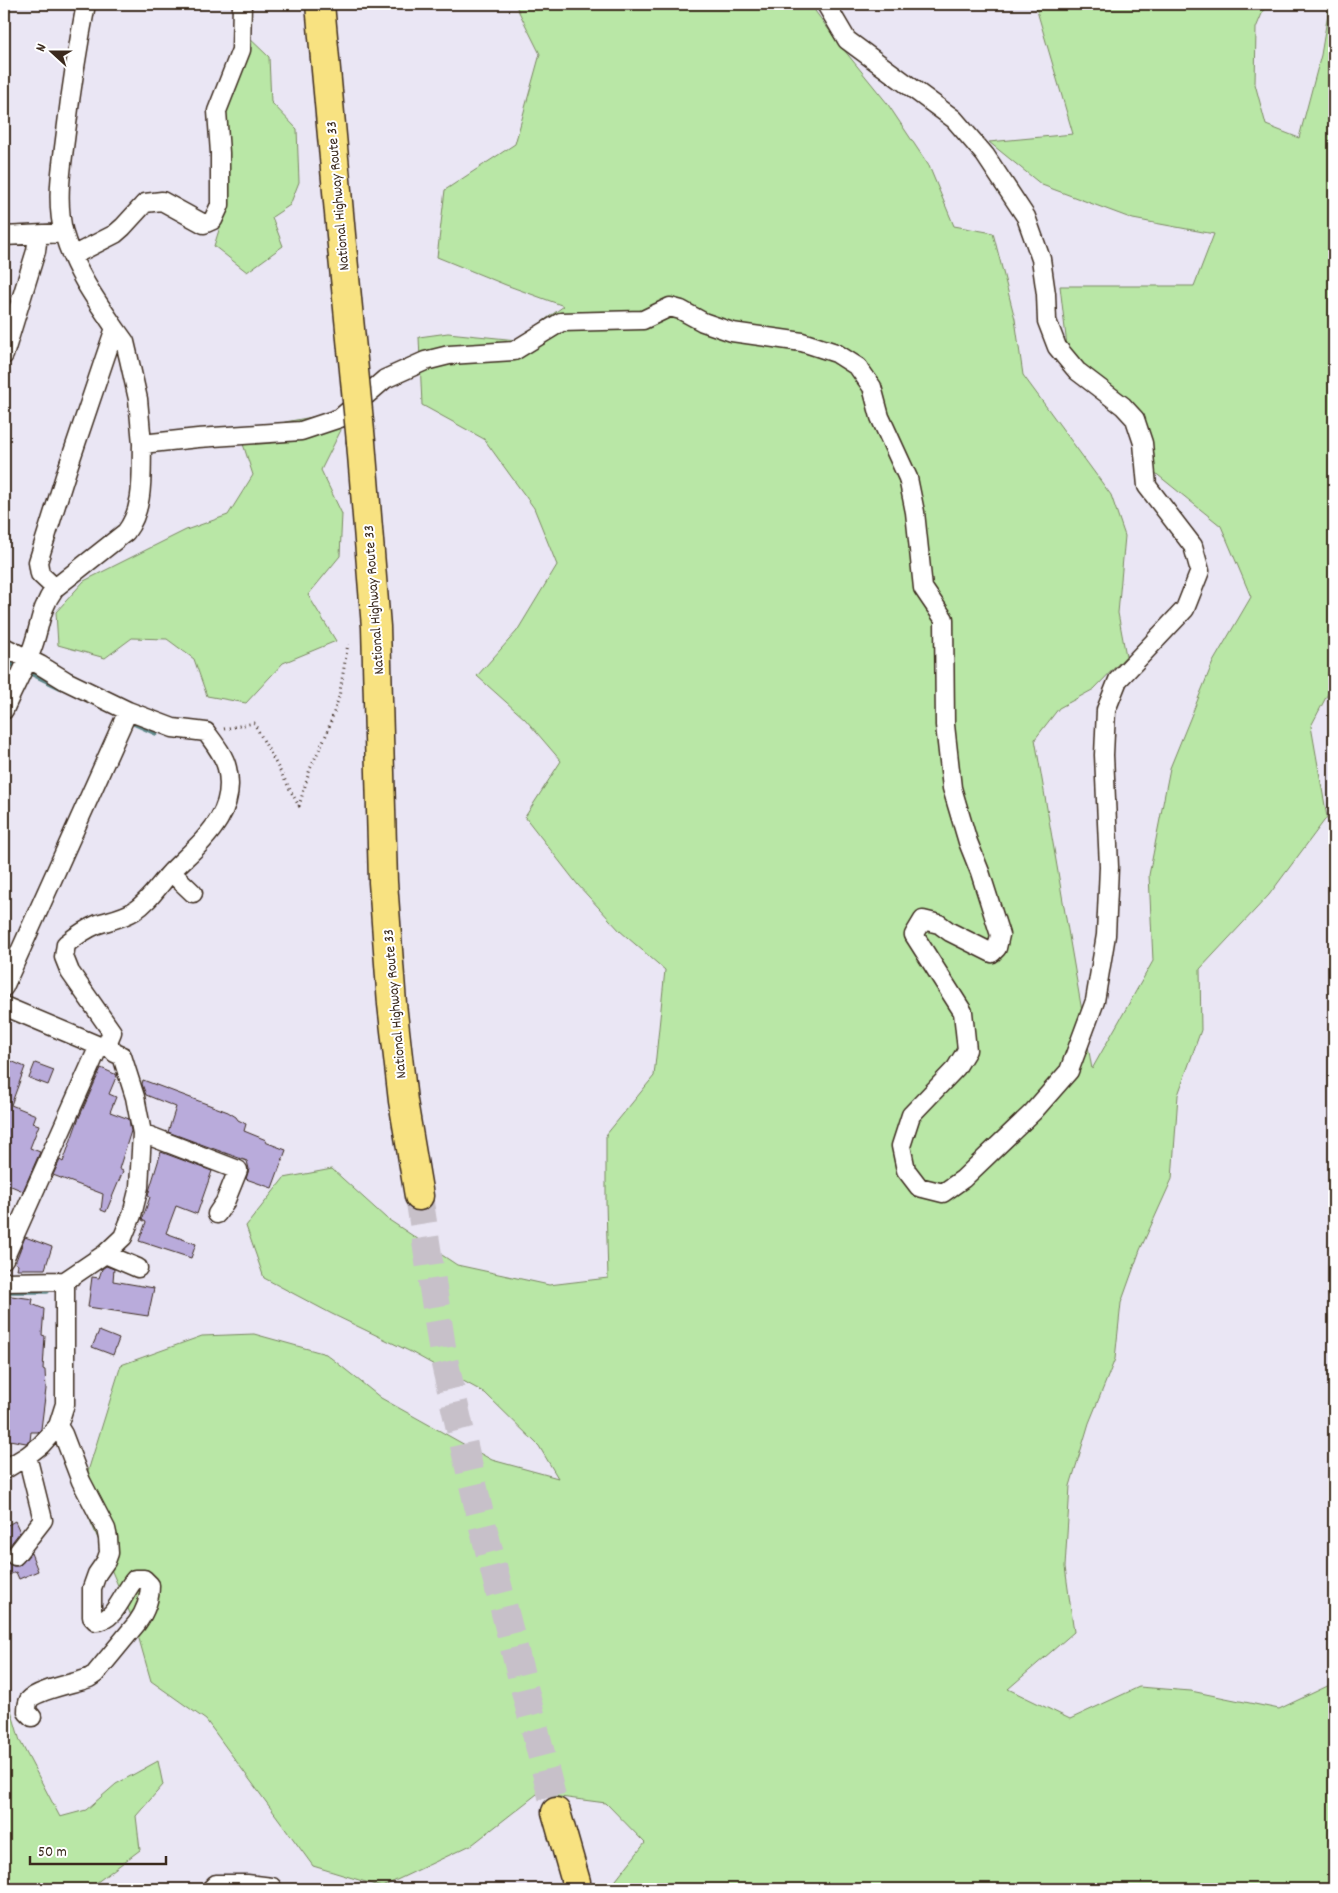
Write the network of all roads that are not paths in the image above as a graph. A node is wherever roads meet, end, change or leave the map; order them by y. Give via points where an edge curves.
1 (86, 4) edge
2 (242, 4) edge
3 (320, 4) edge
4 (828, 4) edge
5 (64, 234) junction
6 (38, 235) junction
7 (4, 236) edge
8 (72, 256) junction
9 (115, 328) junction
10 (4, 355) edge
11 (142, 444) junction
12 (55, 588) junction
13 (4, 648) edge
14 (27, 658) junction
15 (4, 710) edge
16 (128, 711) junction
17 (171, 872) junction
18 (193, 893) dead end
19 (4, 987) edge
20 (4, 1006) edge
21 (103, 1045) junction
22 (142, 1133) junction
23 (419, 1196) tunnel mouth
24 (217, 1214) dead end
25 (105, 1254) junction
26 (4, 1259) edge
27 (138, 1268) dead end
28 (65, 1281) junction
29 (4, 1282) edge
30 (58, 1426) junction
31 (27, 1456) junction
32 (4, 1470) edge
33 (15, 1556) dead end
34 (32, 1717) dead end
35 (556, 1812) tunnel mouth
36 (576, 1882) dead end
37 (272, 1887) dead end
38 (211, 1889) edge

1 - 5 street via 74,66 58,190
2 - 8 street via 241,50 217,111 220,205 213,220 204,224 162,201 145,203 115,234
3 - 23 highway, National Highway Route 33, bridge via 376,627 383,882 392,1004 403,1101
4 - 11 street via 847,40 954,119 984,155 1026,216 1041,259 1047,321 1057,347 1077,371 1135,419 1143,442 1146,486 1193,546 1200,570 1185,609 1118,680 1106,710 1104,755 1109,867 1106,935 1096,1001 1068,1071 1033,1112 963,1179 943,1193 920,1188 906,1170 901,1146 911,1115 956,1068 967,1050 963,1012 914,935 923,920 939,924 992,953 997,948 1000,935 952,788 945,725 944,619 923,588 916,512 908,478 880,416 872,387 858,367 836,353 802,342 732,332 670,307 643,320 561,322 514,350 425,361 385,379 340,418 301,431
5 - 6 street
5 - 8 street
6 - 7 street
6 - 10 street
8 - 9 street via 88,289
9 - 11 street via 125,342 129,358 138,399
9 - 12 street via 38,562 40,574
11 - 12 street via 140,500 133,523
12 - 14 street via 46,600
13 - 14 street
14 - 15 street
14 - 16 street
16 - 17 street via 173,728 206,732 227,767 228,803 214,828
16 - 19 street
17 - 18 street
17 - 21 street via 135,910 77,934 66,944 64,957 70,972 112,1032
20 - 21 street
21 - 22 street via 122,1056
21 - 26 street
22 - 24 street via 238,1170
22 - 25 street via 139,1187 132,1216 123,1237
25 - 27 street
25 - 28 street
28 - 29 street
28 - 30 street via 66,1404
30 - 31 street
30 - 34 street via 108,1538 109,1553 92,1588 92,1617 102,1622 112,1614 135,1579 144,1579 150,1585 150,1594 143,1615 95,1674 30,1699 26,1712
31 - 32 street
31 - 33 street via 43,1520
35 - 36 highway
37 - 38 street via 216,1884

